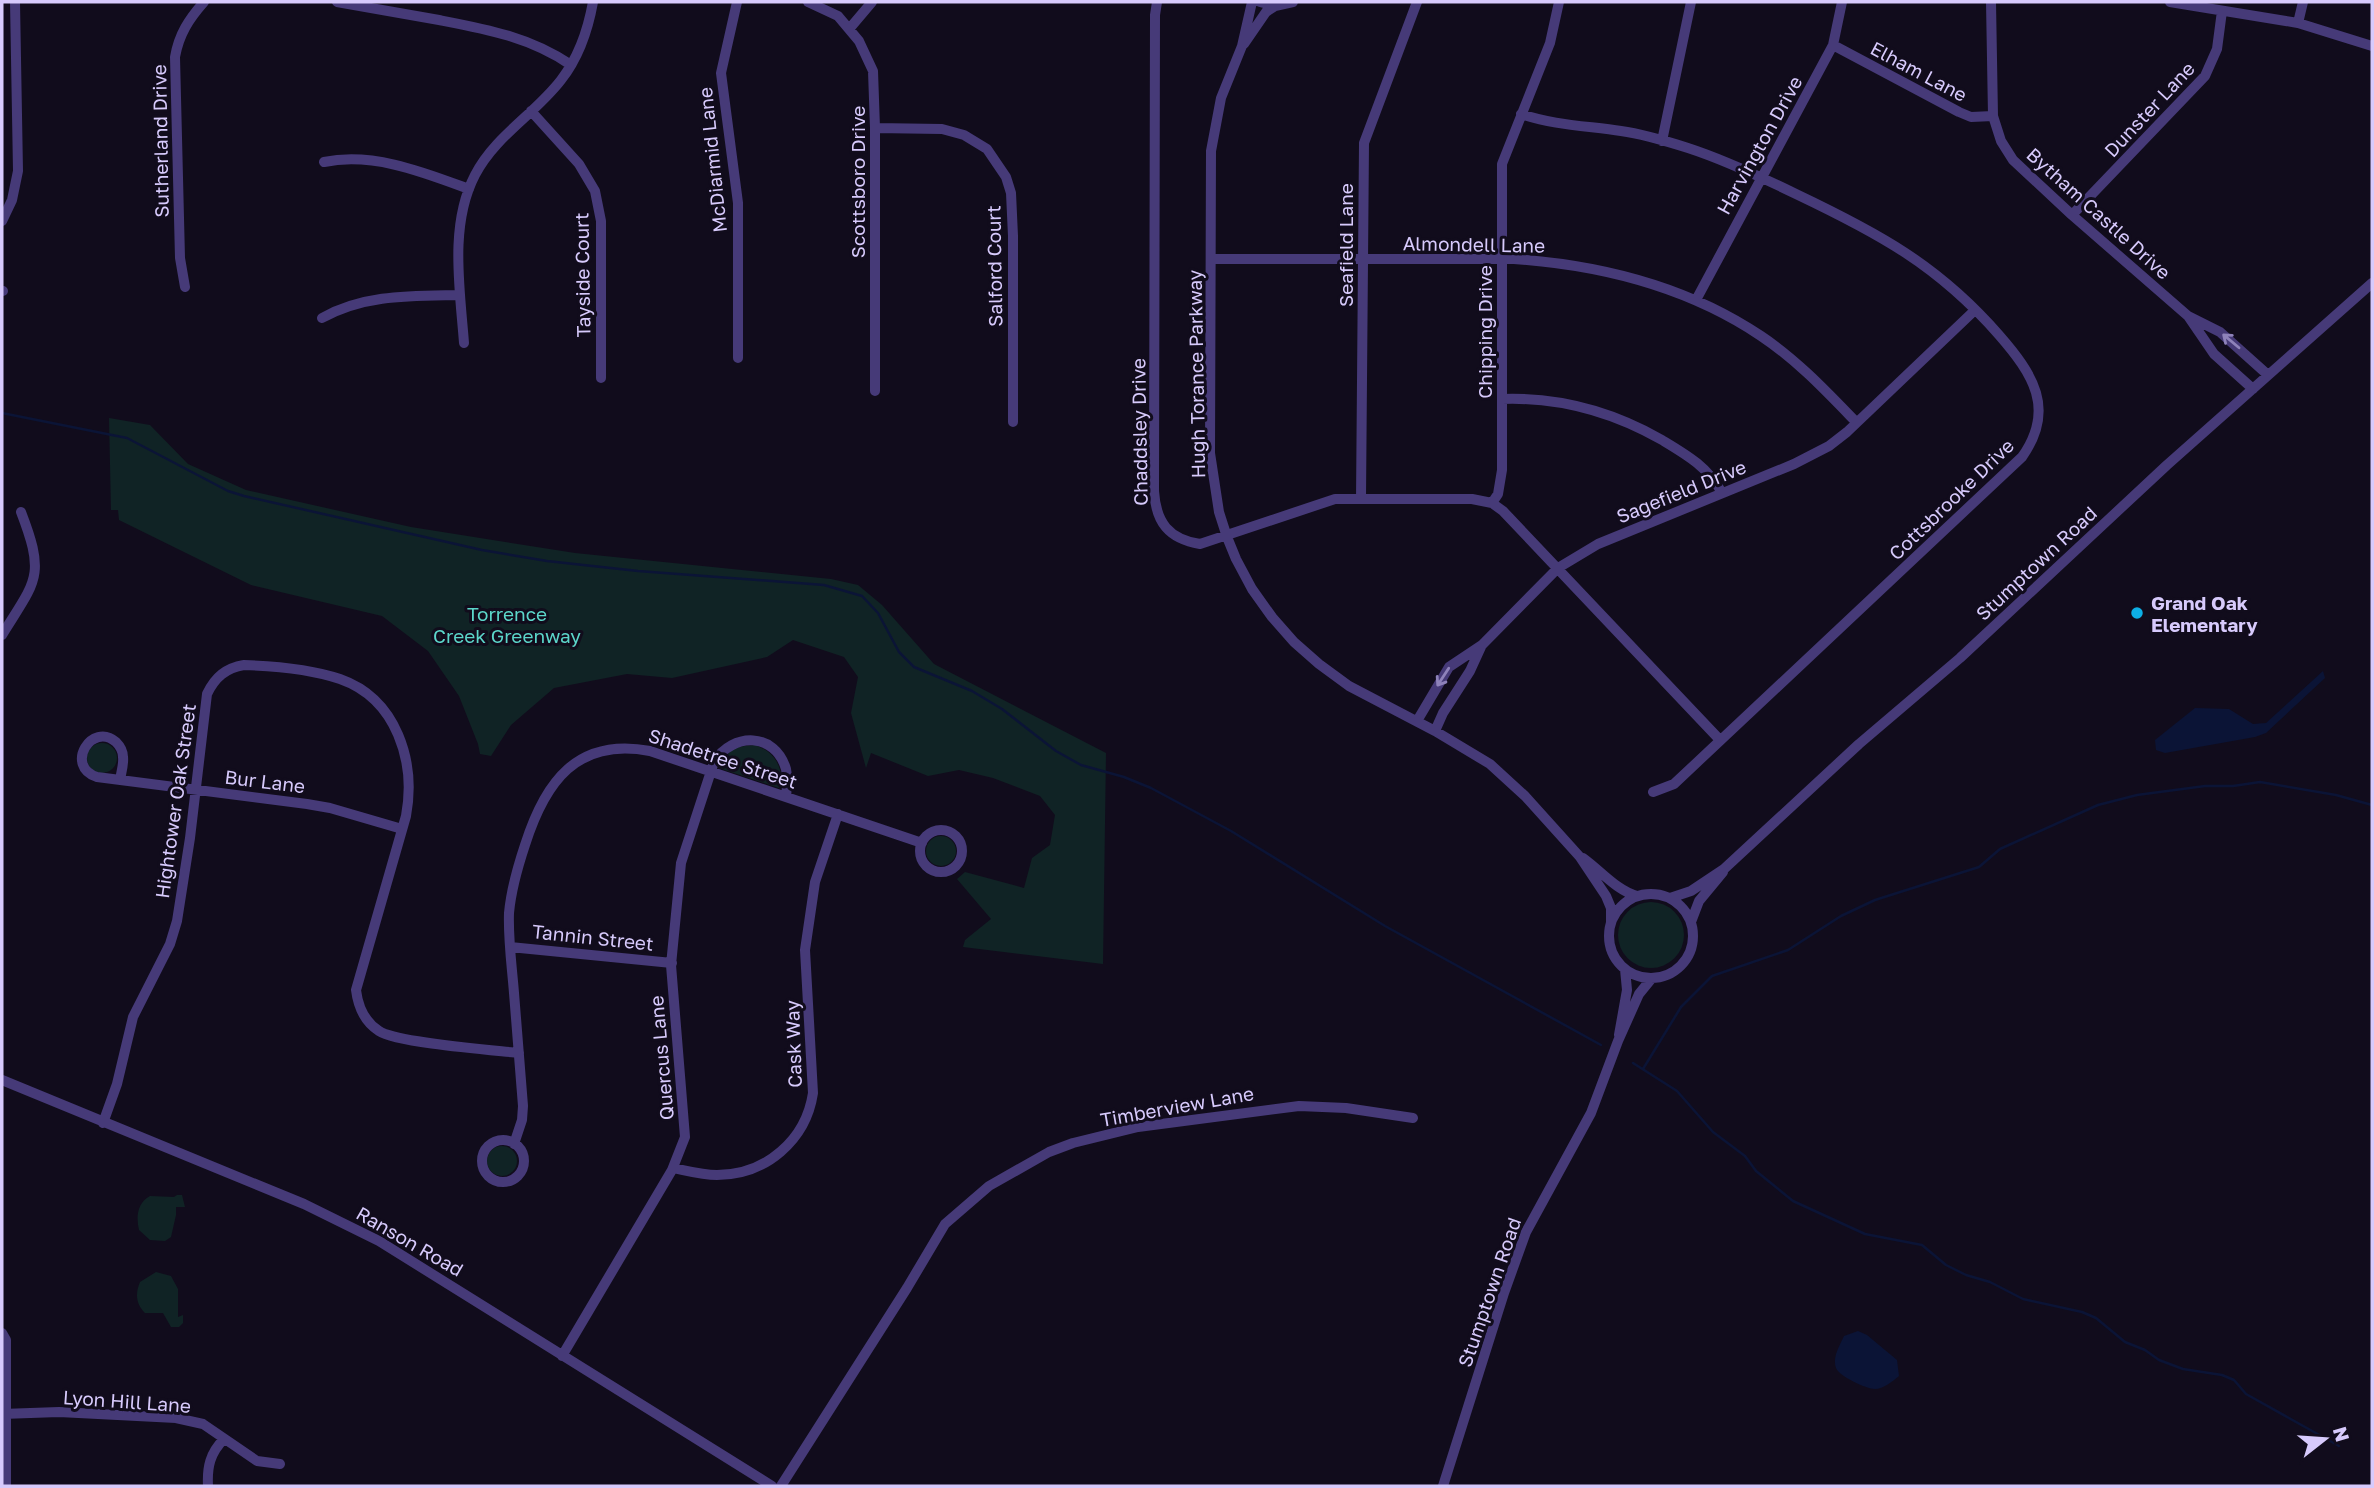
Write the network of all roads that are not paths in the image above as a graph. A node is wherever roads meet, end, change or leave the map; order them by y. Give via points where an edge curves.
1 (15, 2) edge
2 (204, 2) edge
3 (337, 2) edge
4 (593, 2) edge
5 (737, 2) edge
6 (808, 2) edge
7 (872, 2) edge
8 (1157, 2) edge
9 (1252, 2) edge
10 (1260, 2) edge
11 (1293, 2) edge
12 (1418, 2) edge
13 (1559, 2) edge
14 (1689, 2) edge
15 (1842, 2) edge
16 (1991, 2) edge
17 (2170, 2) edge
18 (2303, 2) edge
19 (1275, 6) junction
20 (2222, 11) junction
21 (2298, 23) junction
22 (850, 28) junction
23 (1833, 45) junction
24 (1242, 46) junction
25 (2372, 46) edge
26 (571, 65) junction
27 (531, 111) junction
28 (1521, 114) junction
29 (1993, 116) junction
30 (875, 128) junction
31 (1662, 141) junction
32 (324, 162) dead end
33 (1760, 178) junction
34 (469, 189) junction
35 (2072, 215) junction
36 (2, 221) edge
37 (1212, 259) junction
38 (1501, 259) junction
39 (1362, 261) junction
40 (2372, 283) edge
41 (185, 287) dead end
42 (460, 295) junction
43 (1696, 300) junction
44 (1975, 310) junction
45 (2188, 316) junction
46 (322, 318) dead end
47 (464, 343) dead end
48 (738, 358) dead end
49 (2269, 375) junction
50 (601, 378) dead end
51 (2253, 388) junction
52 (875, 391) dead end
53 (1502, 400) junction
54 (1013, 422) dead end
55 (1856, 422) junction
56 (1722, 493) junction
57 (1361, 499) junction
58 (1492, 503) junction
59 (21, 512) dead end
60 (1227, 537) junction
61 (1558, 568) junction
62 (2, 635) edge
63 (1482, 645) junction
64 (1418, 721) junction
65 (1435, 731) junction
66 (1720, 740) junction
67 (711, 771) junction
68 (120, 780) junction
69 (195, 789) junction
70 (1653, 792) dead end
71 (786, 797) junction
72 (838, 814) junction
73 (402, 829) junction
74 (922, 843) dead end
75 (1580, 857) junction
76 (1724, 869) junction
77 (1637, 896) junction
78 (1670, 898) junction
79 (1611, 922) junction
80 (1690, 922) junction
81 (510, 947) junction
82 (672, 962) junction
83 (1625, 969) junction
84 (1652, 978) junction
85 (1618, 1041) junction
86 (519, 1053) junction
87 (2, 1080) edge
88 (1413, 1118) dead end
89 (103, 1123) junction
90 (514, 1144) dead end
91 (673, 1168) junction
92 (2, 1333) edge
93 (562, 1356) junction
94 (4, 1414) edge
95 (224, 1439) junction
96 (280, 1464) dead end
97 (6, 1486) edge
98 (208, 1486) edge
99 (772, 1486) edge
100 (781, 1486) edge
101 (1443, 1486) edge

1 - 36 street via 18,171
2 - 41 street, Sutherland Drive via 186,23 175,57 180,258
3 - 26 street via 500,32 553,52
4 - 26 street via 586,36
5 - 48 street, McDiarmid Lane via 721,73 738,203
6 - 22 street, Scottsboro Drive via 838,16
7 - 22 street
8 - 60 street, Chaddsley Drive via 1155,504 1164,526 1186,542 1200,544
9 - 24 street, Hugh Torance Parkway
10 - 19 street
11 - 19 street
12 - 39 street, Seafield Lane via 1364,143
13 - 28 street, Chipping Drive via 1552,36
14 - 31 street
15 - 23 street, Harvington Drive
16 - 29 street, Bytham Castle Drive
17 - 20 street
18 - 21 street
19 - 24 street, Hugh Torance Parkway
20 - 21 street
20 - 35 street, Dunster Lane via 2217,49 2205,76
21 - 25 street
22 - 30 street, Scottsboro Drive via 873,71
23 - 29 street, Elham Lane via 1959,113
23 - 33 street, Harvington Drive
24 - 37 street, Hugh Torance Parkway via 1214,124
26 - 27 street
27 - 34 street via 498,142
27 - 50 street, Tayside Court via 579,164 595,191 601,221
28 - 31 street, Cottsbrooke Drive
28 - 38 street, Chipping Drive via 1502,164
29 - 35 street, Bytham Castle Drive via 2013,160
30 - 52 street, Scottsboro Drive
30 - 54 street, Salford Court via 943,129 964,135 987,149 1006,177 1013,236
31 - 33 street, Cottsbrooke Drive
32 - 34 street via 375,161
33 - 43 street, Harvington Drive
33 - 44 street, Cottsbrooke Drive via 1906,251
34 - 42 street via 460,229
35 - 45 street, Bytham Castle Drive
37 - 39 street, Almondell Lane
37 - 60 street, Hugh Torance Parkway via 1210,453
38 - 39 street, Almondell Lane
38 - 43 street, Almondell Lane via 1550,261 1619,274
38 - 53 street, Chipping Drive
39 - 57 street, Seafield Lane
40 - 49 street, Stumptown Road
42 - 46 street via 360,302
42 - 47 street
43 - 55 street, Almondell Lane via 1763,337
44 - 55 street, Sagefield Drive
44 - 66 street, Cottsbrooke Drive via 2004,341 2035,386 2038,420 2030,445
49 -> 45 street, Bytham Castle Drive via 2220,332
45 - 51 street, Bytham Castle Drive via 2214,354
49 - 51 street, Stumptown Road
51 - 76 street, Stumptown Road
53 - 56 street via 1563,403 1630,422 1695,460
53 - 58 street, Chipping Drive via 1502,481
55 - 56 street, Sagefield Drive via 1829,446
56 - 61 street, Sagefield Drive via 1598,544
57 - 58 street, Chaddsley Drive
57 - 60 street, Chaddsley Drive via 1324,502
58 - 61 street
59 - 62 street via 34,547 36,571
60 - 64 street, Hugh Torance Parkway via 1252,589 1294,642 1349,686
61 - 63 street, Sagefield Drive
61 - 66 street
63 -> 64 street, Sagefield Drive via 1449,667
63 - 65 street
64 - 65 street, Hugh Torance Parkway
65 - 75 street, Hugh Torance Parkway via 1505,777
66 - 70 street, Cottsbrooke Drive via 1674,784
67 - 71 street, Shadetree Street
67 - 71 street via 728,746 746,739 763,741 786,769
67 - 81 street, Shadetree Street via 638,748 611,749 570,765 548,789 528,836 509,910
67 - 82 street, Quercus Lane via 681,863
68 - 68 street, Bur Lane via 124,758 119,745 107,737 93,739 82,756 88,773
68 - 69 street, Bur Lane
69 - 73 street, Bur Lane via 330,808
69 - 73 street, Hightower Oak Street via 207,694 221,673 244,665 324,675 342,680 376,703 399,736 411,793
69 - 89 street, Hightower Oak Street via 177,921 133,1017
71 - 72 street, Shadetree Street
72 - 74 street, Shadetree Street
72 - 91 street, Cask Way via 815,882 805,950 813,1093 805,1122 789,1145 747,1170 706,1174
73 - 86 street, Hightower Oak Street via 358,979 362,1013 388,1036
75 - 77 street, Hugh Torance Parkway via 1616,886
75 - 79 street, Hugh Torance Parkway via 1606,896
76 - 78 street, Stumptown Road via 1691,891
76 - 80 street, Stumptown Road via 1699,901
77 - 78 street
77 - 79 street via 1616,911
78 - 80 street
79 - 83 street via 1609,943
80 - 84 street via 1693,935 1685,960 1665,976
81 - 82 street, Tannin Street
81 - 86 street, Shadetree Street
82 - 91 street, Quercus Lane via 685,1137
83 - 84 street
83 - 85 street, Stumptown Road via 1627,990
84 - 85 street, Stumptown Road via 1639,994
85 - 101 street, Stumptown Road via 1591,1113 1526,1232
86 - 90 street, Shadetree Street via 523,1106
87 - 89 street, Ranson Road
88 - 100 street, Timberview Lane via 1299,1105 1138,1127 1049,1152 989,1186 945,1224
89 - 93 street, Ranson Road via 351,1226
91 - 93 street, Quercus Lane
92 - 94 street via 6,1340
93 - 99 street, Ranson Road
94 - 95 street, Lyon Hill Lane via 176,1418 203,1424
94 - 97 street
95 - 96 street, Lyon Hill Lane via 257,1461
95 - 98 street via 212,1451

